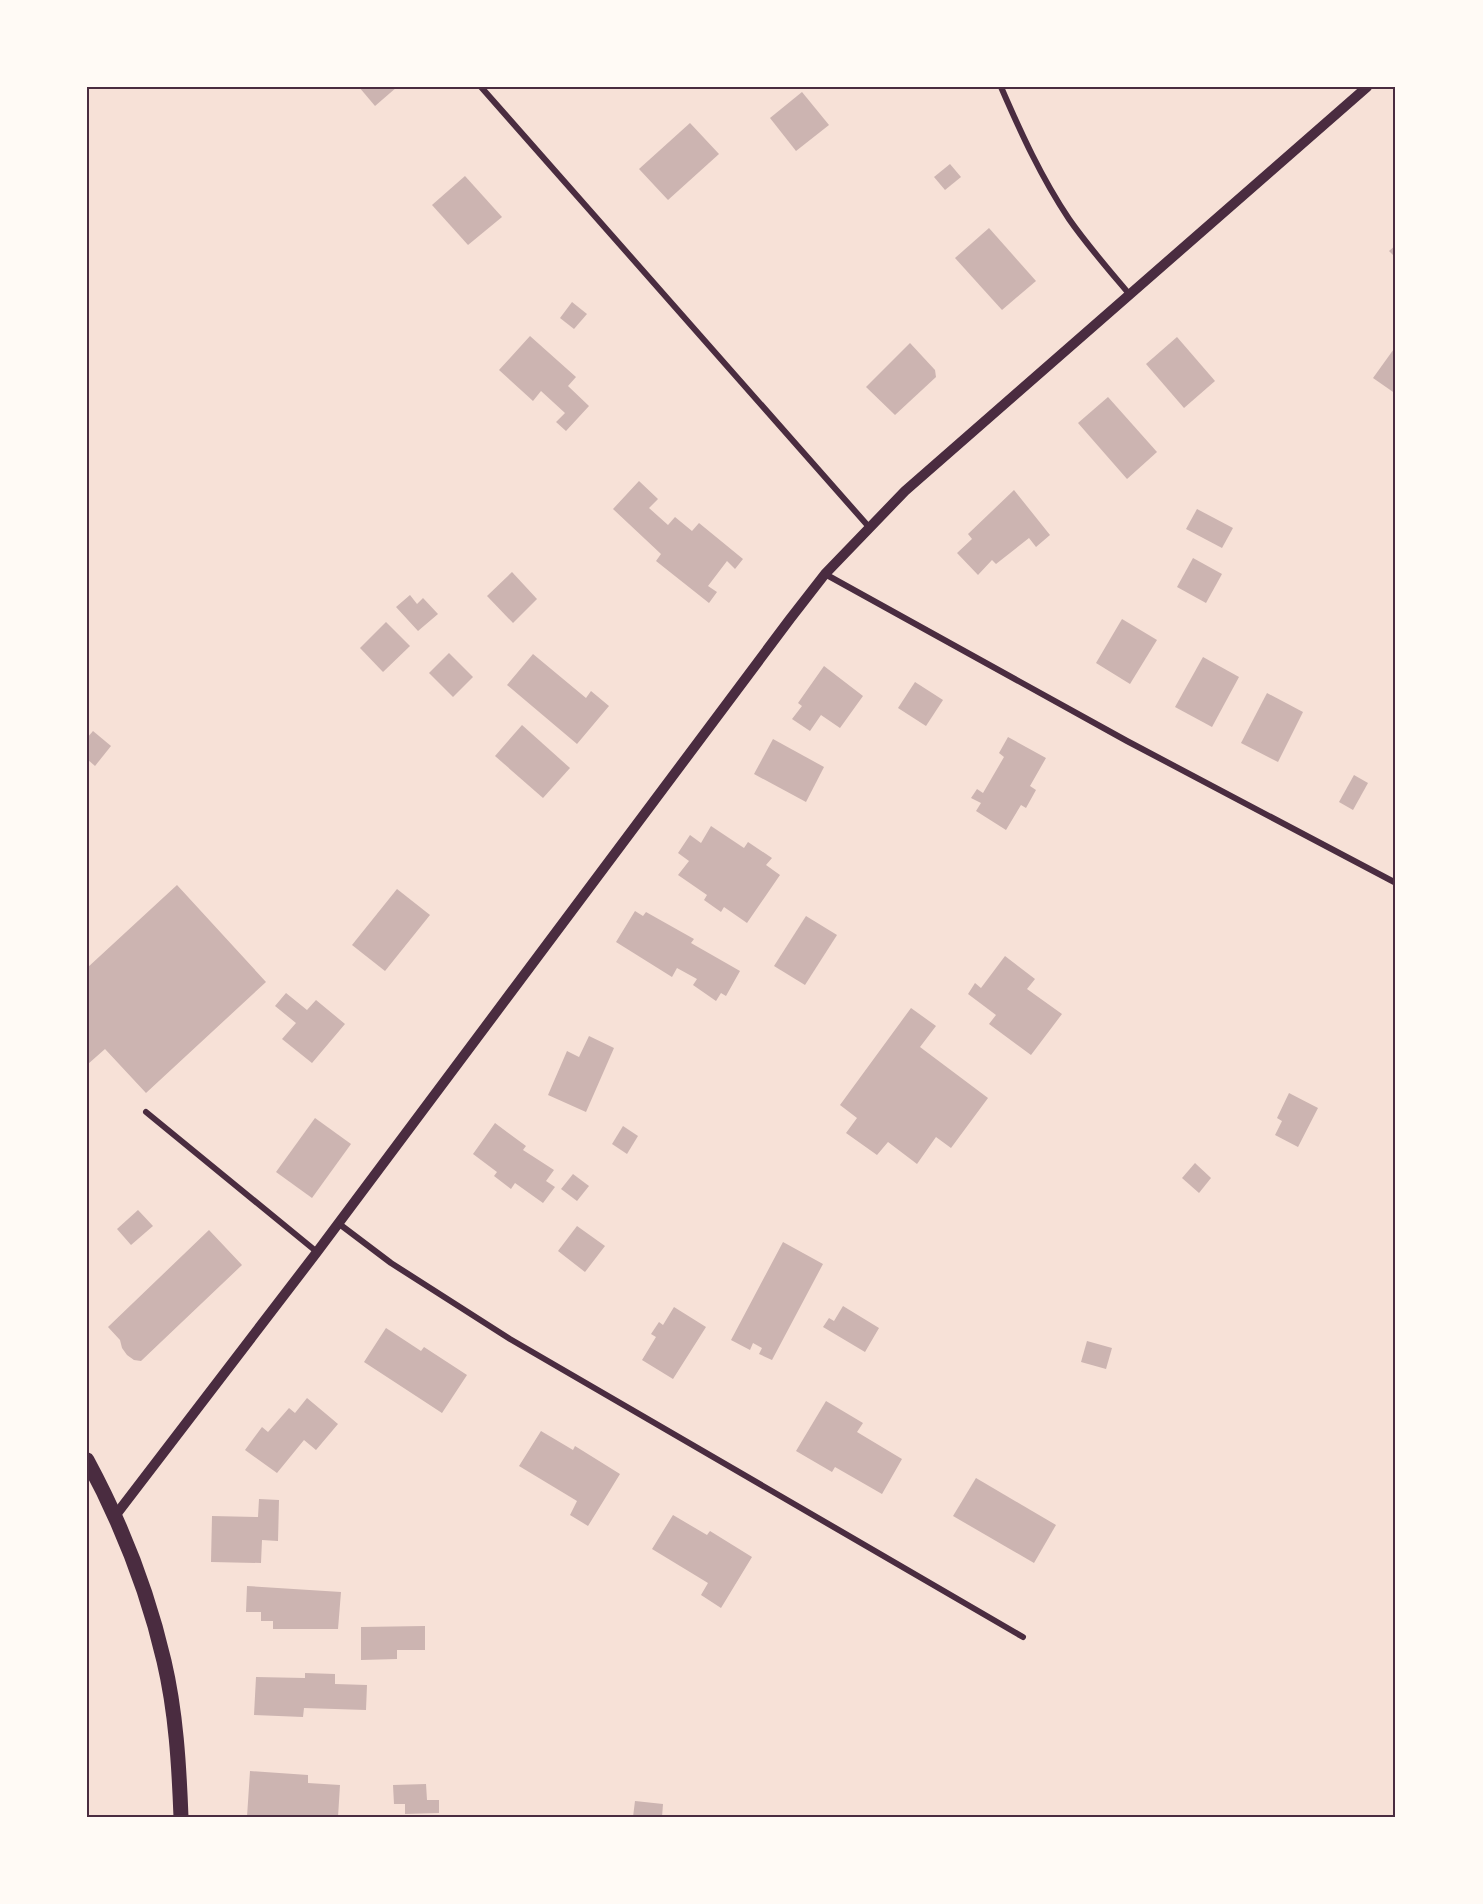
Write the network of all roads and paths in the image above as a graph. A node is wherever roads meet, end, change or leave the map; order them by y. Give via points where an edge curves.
1 (482, 87) edge
2 (1001, 87) edge
3 (1367, 87) edge
4 (1130, 295) junction
5 (869, 527) junction
6 (825, 574) junction
7 (1396, 883) edge
8 (146, 1112) dead end
9 (339, 1222) junction
10 (317, 1252) junction
11 (87, 1460) edge
12 (115, 1516) junction
13 (1023, 1637) dead end
14 (181, 1817) edge

1 - 5 street
2 - 4 street via 1047,184 1087,243
3 - 4 street
4 - 5 street
5 - 6 street
6 - 7 street via 1127,741
6 - 9 street
8 - 10 street
9 - 10 street
9 - 13 street via 411,1276 528,1350
10 - 12 street
11 - 12 main road
12 - 14 main road via 164,1662

